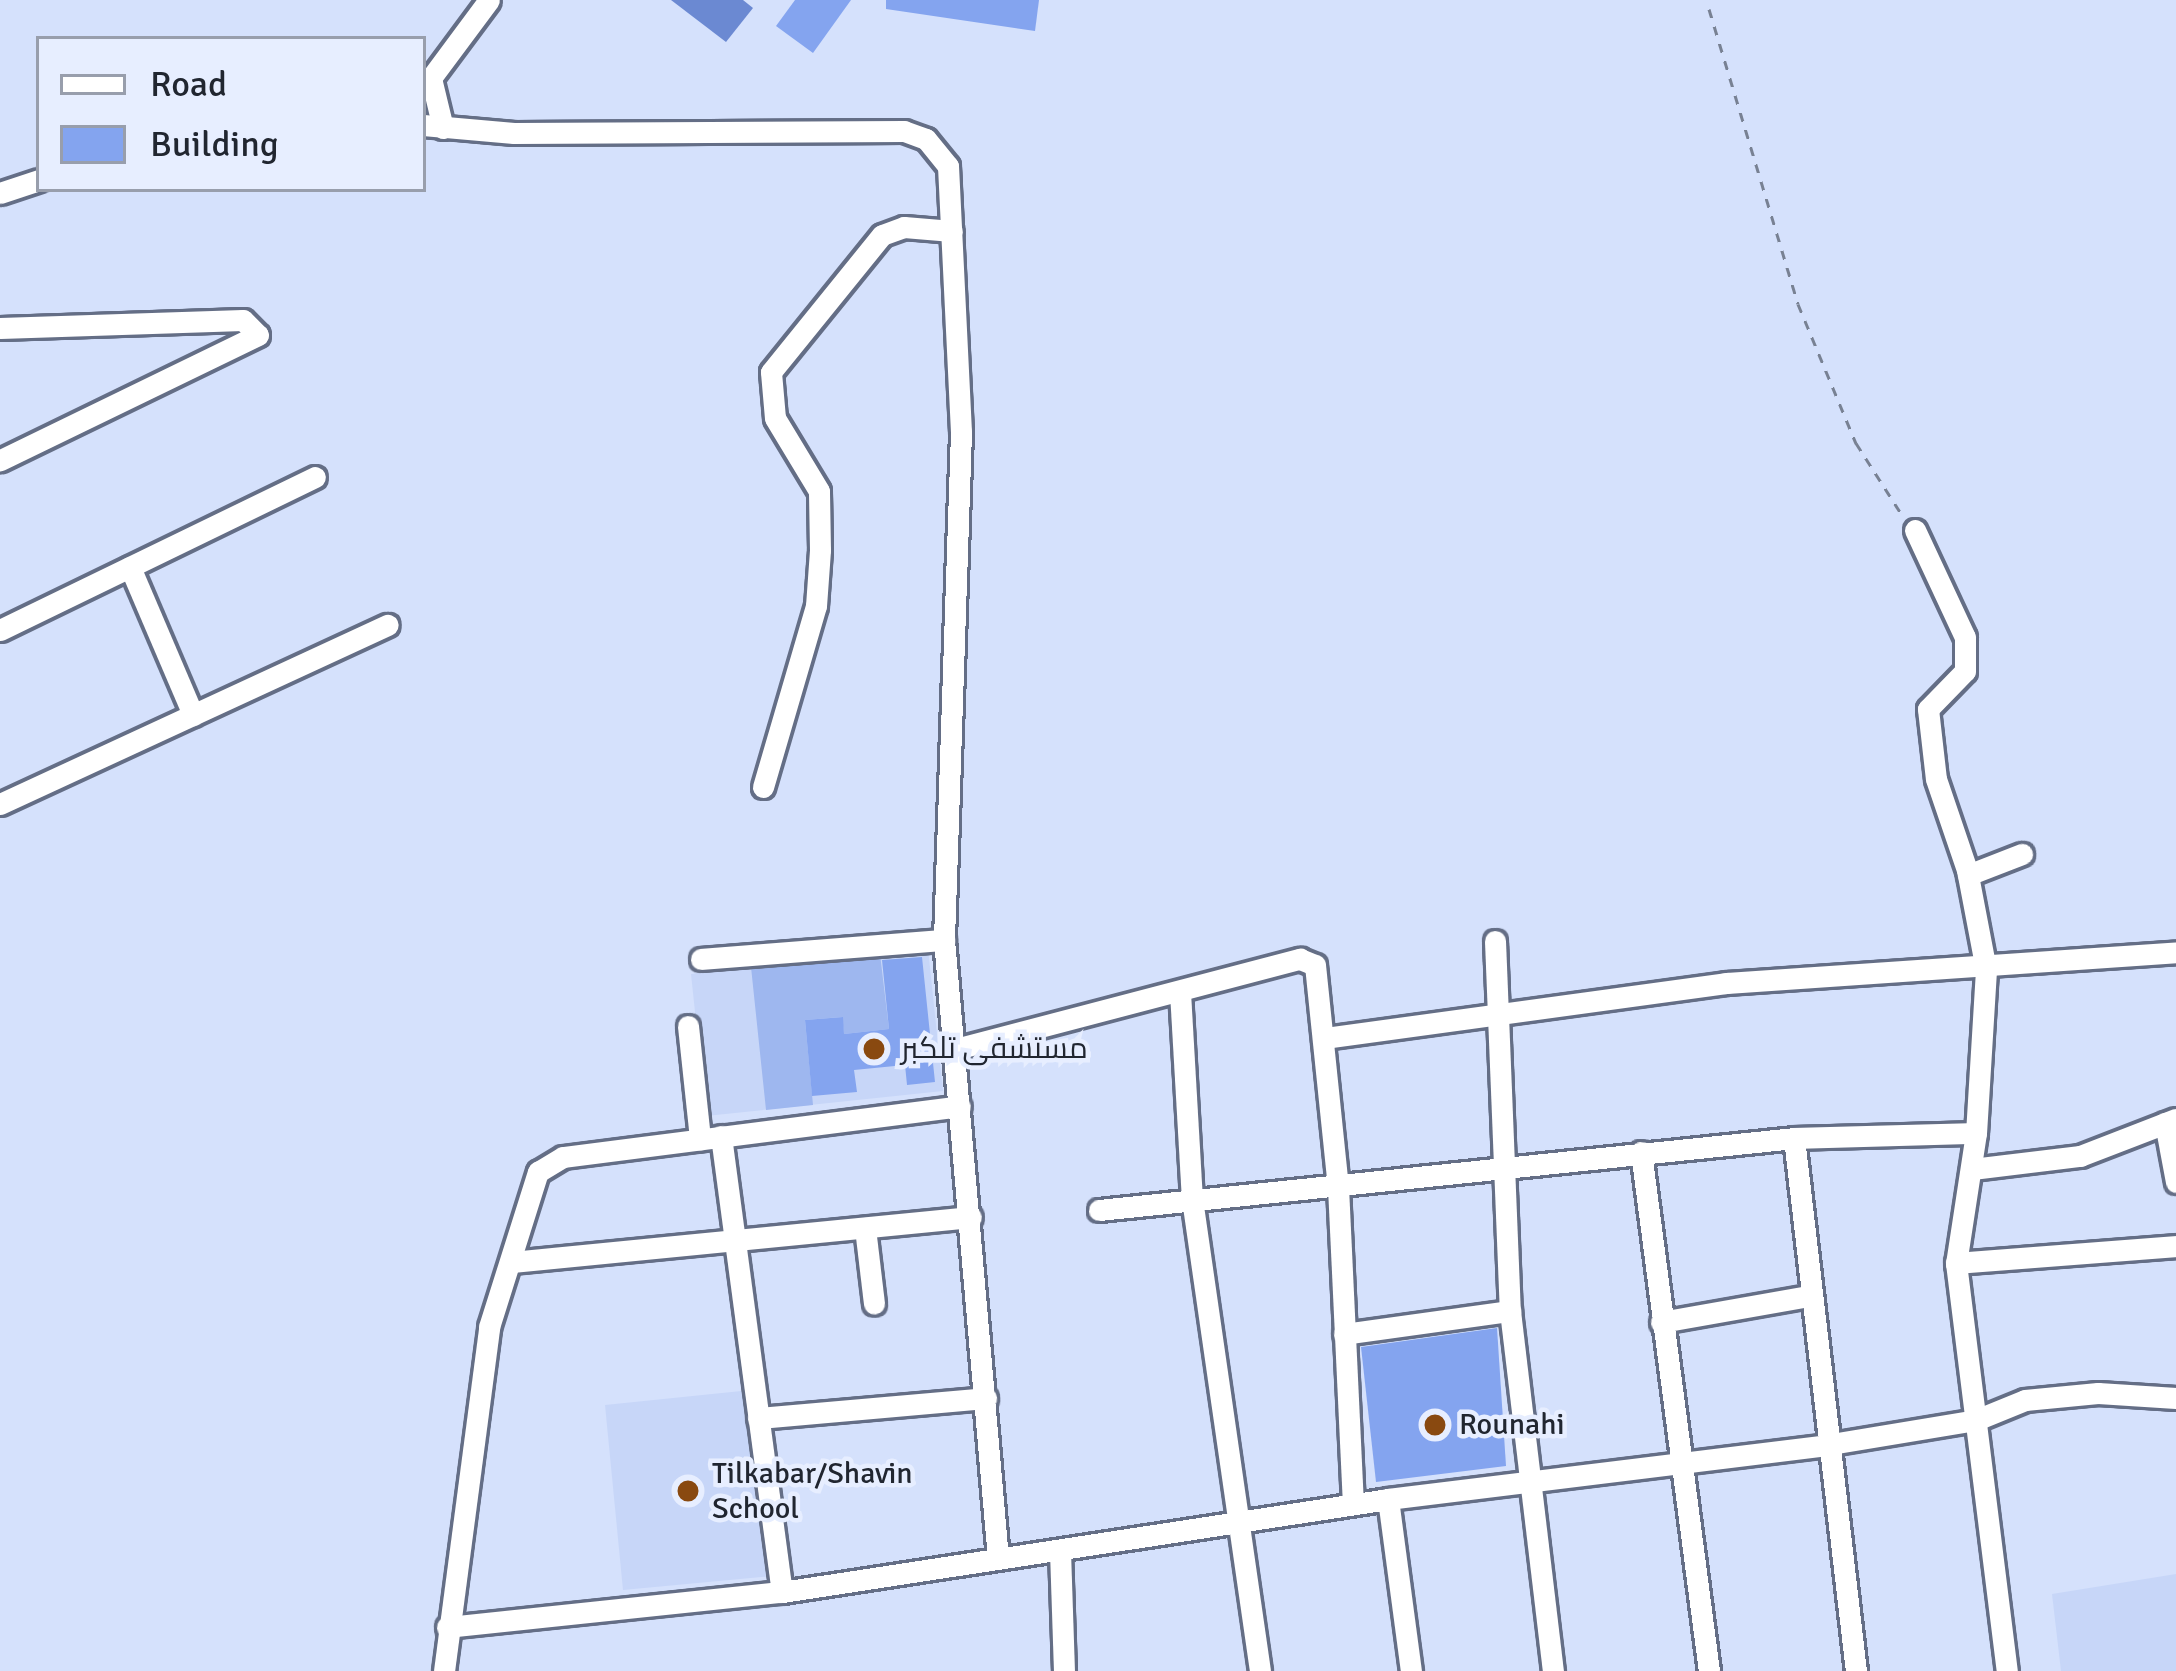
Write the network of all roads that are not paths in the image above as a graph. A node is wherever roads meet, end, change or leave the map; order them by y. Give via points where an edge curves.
1 (489, 0) edge
2 (433, 127) edge
3 (36, 181) edge
4 (0, 193) edge
5 (952, 231) junction
6 (0, 328) edge
7 (0, 460) edge
8 (315, 477) dead end
9 (1915, 530) road end
10 (130, 567) junction
11 (388, 626) dead end
12 (0, 630) edge
13 (193, 715) junction
14 (763, 787) dead end
15 (0, 804) edge
16 (2022, 854) dead end
17 (1968, 875) junction
18 (944, 940) junction
19 (1495, 941) dead end
20 (2176, 952) edge
21 (701, 959) dead end
22 (1986, 970) junction
23 (1180, 992) junction
24 (1495, 1014) junction
25 (688, 1026) dead end
26 (1325, 1038) junction
27 (952, 1051) junction
28 (960, 1106) junction
29 (2171, 1121) edge
30 (1976, 1133) junction
31 (711, 1137) junction
32 (1794, 1138) junction
33 (1641, 1153) junction
34 (1503, 1166) junction
35 (1972, 1168) junction
36 (2176, 1182) edge
37 (1338, 1187) junction
38 (1192, 1199) junction
39 (1099, 1210) dead end
40 (971, 1217) junction
41 (866, 1228) junction
42 (736, 1244) junction
43 (2176, 1246) edge
44 (512, 1262) junction
45 (1956, 1263) junction
46 (1809, 1296) junction
47 (874, 1303) dead end
48 (1510, 1311) junction
49 (1661, 1322) junction
50 (1344, 1334) junction
51 (986, 1398) junction
52 (2176, 1398) edge
53 (758, 1418) junction
54 (1976, 1420) junction
55 (1825, 1445) junction
56 (1683, 1463) junction
57 (1527, 1482) junction
58 (1388, 1499) junction
59 (1353, 1504) junction
60 (1243, 1521) junction
61 (1060, 1551) junction
62 (998, 1558) junction
63 (782, 1592) junction
64 (447, 1628) junction
65 (444, 1671) edge
66 (1064, 1671) edge
67 (1260, 1671) edge
68 (1411, 1671) edge
69 (1553, 1671) edge
70 (1709, 1671) edge
71 (1856, 1671) edge
72 (2007, 1671) edge

1 - 2 street via 431,78
2 - 5 street via 904,130 926,139 948,166
3 - 4 street
5 - 14 street via 904,227 882,235 771,372 775,418 819,491 820,550 817,606
5 - 18 street via 961,432
6 - 7 street via 248,320 258,335
8 - 10 street
9 - 17 street via 1965,637 1965,670 1928,710 1936,779
10 - 12 street
10 - 13 street
11 - 13 street
13 - 15 street
16 - 17 street
17 - 22 street
18 - 21 street
18 - 27 street
19 - 24 street
20 - 22 street
22 - 24 street via 1726,983
22 - 30 street
23 - 26 street via 1306,959 1318,973
23 - 27 street
23 - 38 street
24 - 26 street
24 - 34 street
25 - 31 street
26 - 37 street
27 - 28 street
28 - 31 street
28 - 40 street
29 - 35 street via 2080,1156
29 - 36 street
30 - 32 street
30 - 35 street
31 - 42 street
31 - 44 street via 547,1163 531,1188
32 - 33 street
32 - 46 street
33 - 34 street
33 - 49 street
34 - 37 street
34 - 48 street
35 - 45 street
37 - 38 street
37 - 50 street
38 - 39 street
38 - 60 street
40 - 41 street
40 - 51 street
41 - 42 street
41 - 47 street
42 - 44 street
42 - 53 street
43 - 45 street
44 - 64 street via 488,1327
45 - 54 street
46 - 49 street
46 - 55 street
48 - 50 street
48 - 57 street
49 - 56 street
50 - 59 street
51 - 53 street
51 - 62 street
52 - 54 street via 2025,1400
53 - 63 street
54 - 55 street
54 - 72 street
55 - 56 street
55 - 71 street
56 - 57 street
56 - 70 street
57 - 58 street
57 - 69 street
58 - 59 street
58 - 68 street
59 - 60 street
60 - 61 street
60 - 67 street
61 - 62 street
61 - 66 street
62 - 63 street
63 - 64 street
64 - 65 street

